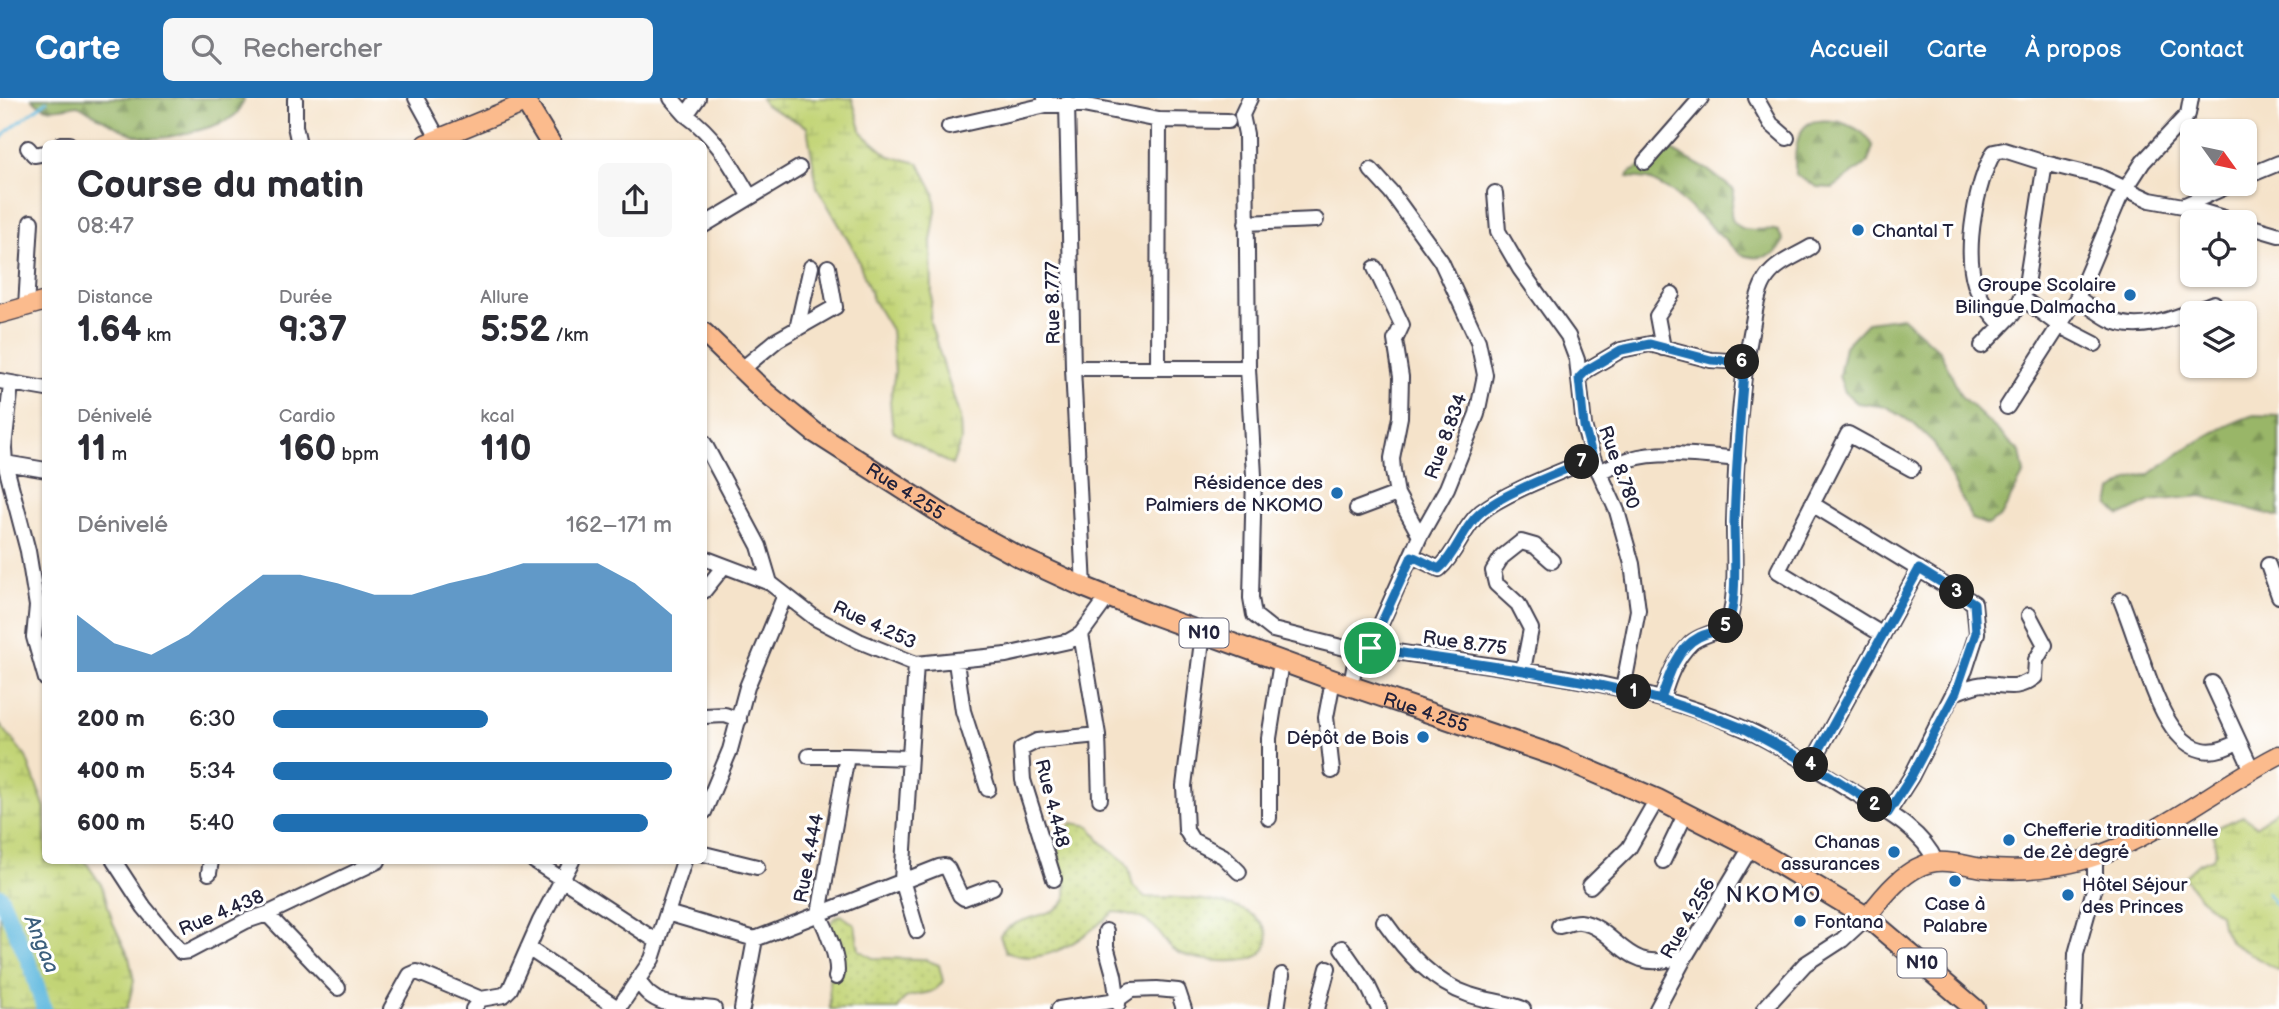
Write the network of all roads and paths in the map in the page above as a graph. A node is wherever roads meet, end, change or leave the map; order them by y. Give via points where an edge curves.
1 (416, 98) edge
2 (671, 98) edge
3 (698, 98) edge
4 (1250, 98) edge
5 (1701, 98) edge
6 (1755, 98) edge
7 (2191, 98) edge
8 (295, 99) edge
9 (524, 100) edge
10 (1046, 101) edge
11 (1068, 103) junction
12 (686, 115) junction
13 (1159, 120) junction
14 (1228, 121) dead end
15 (949, 127) dead end
16 (1787, 138) dead end
17 (298, 140) edge
18 (431, 140) edge
19 (433, 140) edge
20 (549, 140) edge
21 (28, 148) dead end
22 (42, 154) edge
23 (1645, 162) dead end
24 (2045, 163) junction
25 (2279, 163) edge
26 (799, 168) dead end
27 (1371, 170) dead end
28 (2258, 172) edge
29 (2127, 189) junction
30 (1495, 193) dead end
31 (2205, 196) edge
32 (750, 197) junction
33 (2183, 206) junction
34 (2196, 210) edge
35 (1316, 220) dead end
36 (31, 222) dead end
37 (707, 223) edge
38 (1246, 223) junction
39 (2257, 229) edge
40 (2279, 235) edge
41 (1811, 247) dead end
42 (811, 267) dead end
43 (828, 267) dead end
44 (1375, 268) dead end
45 (1672, 294) dead end
46 (2022, 298) junction
47 (2077, 298) junction
48 (42, 302) edge
49 (26, 307) junction
50 (0, 314) edge
51 (2180, 315) edge
52 (2002, 325) junction
53 (2060, 326) junction
54 (797, 329) junction
55 (707, 336) edge
56 (2095, 344) dead end
57 (1982, 346) dead end
58 (1662, 348) junction
59 (1745, 362) junction
60 (1158, 367) junction
61 (1073, 368) junction
62 (1248, 368) junction
63 (741, 370) junction
64 (1579, 378) junction
65 (6, 383) edge
66 (42, 389) edge
67 (2007, 407) dead end
68 (707, 449) edge
69 (1593, 458) junction
70 (1738, 459) junction
71 (5, 463) junction
72 (42, 469) edge
73 (1912, 469) dead end
74 (1600, 471) junction
75 (1397, 494) junction
76 (1812, 504) junction
77 (1357, 509) dead end
78 (1420, 536) junction
79 (1412, 556) junction
80 (707, 559) edge
81 (1552, 561) dead end
82 (2268, 565) dead end
83 (724, 566) junction
84 (1919, 569) junction
85 (770, 583) junction
86 (707, 587) edge
87 (1084, 587) junction
88 (785, 595) junction
89 (2279, 596) edge
90 (1108, 597) junction
91 (2121, 600) dead end
92 (2029, 615) dead end
93 (1203, 633) junction
94 (1081, 634) junction
95 (1883, 635) junction
96 (1363, 649) junction
97 (956, 662) junction
98 (1281, 662) junction
99 (916, 664) junction
100 (42, 665) edge
101 (1523, 670) junction
102 (1342, 683) junction
103 (2212, 683) dead end
104 (1623, 689) junction
105 (1956, 692) junction
106 (1661, 699) junction
107 (707, 716) edge
108 (739, 720) junction
109 (1098, 735) junction
110 (2237, 742) junction
111 (809, 755) dead end
112 (2279, 755) edge
113 (847, 756) junction
114 (909, 758) junction
115 (1811, 765) junction
116 (2252, 770) junction
117 (1332, 771) dead end
118 (988, 789) dead end
119 (1100, 799) dead end
120 (1657, 799) junction
121 (707, 805) edge
122 (1686, 813) junction
123 (1888, 813) junction
124 (1269, 818) dead end
125 (1751, 847) junction
126 (707, 855) edge
127 (2095, 858) junction
128 (1663, 861) dead end
129 (1936, 862) junction
130 (116, 864) edge
131 (345, 864) edge
132 (372, 864) edge
133 (539, 864) edge
134 (570, 864) edge
135 (683, 864) edge
136 (757, 867) dead end
137 (1239, 872) dead end
138 (352, 874) junction
139 (562, 879) junction
140 (1054, 879) dead end
141 (902, 880) junction
142 (1590, 886) dead end
143 (993, 887) dead end
144 (667, 913) junction
145 (267, 914) junction
146 (819, 914) junction
147 (1867, 917) junction
148 (1384, 921) dead end
149 (1559, 926) dead end
150 (917, 931) dead end
151 (1106, 931) dead end
152 (755, 939) junction
153 (658, 942) junction
154 (528, 948) junction
155 (1342, 948) dead end
156 (1685, 957) junction
157 (1328, 968) dead end
158 (1282, 975) dead end
159 (836, 977) dead end
160 (639, 980) junction
161 (338, 988) dead end
162 (477, 1004) edge
163 (1118, 1005) edge
164 (1966, 1006) edge
165 (391, 1009) edge
166 (618, 1009) edge
167 (714, 1009) edge
168 (742, 1009) edge
169 (1059, 1009) edge
170 (1184, 1009) edge
171 (1277, 1009) edge
172 (1317, 1009) edge
173 (1380, 1009) edge
174 (1523, 1009) edge
175 (1657, 1009) edge
176 (1764, 1009) edge
177 (2074, 1009) edge

1 - 18 street
2 - 12 street
3 - 12 street
4 - 38 street, Rue 8.775 via 1242,116
5 - 23 street
6 - 16 street via 1764,115
7 - 29 street via 2188,114 2143,162
8 - 17 street
9 - 19 main road
9 - 20 highway
10 - 11 street
10 - 15 street
11 - 13 street
11 - 61 street, Rue 8.777
12 - 32 street via 719,145
13 - 14 street
13 - 60 street
21 - 22 street via 34,155
24 - 29 street via 2098,176
24 - 46 street
24 - 52 street via 1997,151 1974,212 1975,285
25 - 28 street
26 - 32 street
27 - 78 street, Rue 8.834 via 1441,261 1478,341 1485,375 1477,414 1447,488
29 - 33 street via 2150,200
29 - 47 street
30 - 64 street, Rue 8.780 via 1498,231 1568,336
31 - 33 street
32 - 37 street
33 - 34 street
35 - 38 street
36 - 49 street
38 - 62 street, Rue 8.775
39 - 40 street
41 - 59 street via 1765,279
42 - 54 street
43 - 54 street via 835,307
44 - 75 street via 1402,325 1395,340 1401,377 1392,458
45 - 58 street via 1657,316
46 - 52 street
46 - 53 street
47 - 51 street via 2110,320 2128,325
47 - 53 street
48 - 49 main road
49 - 50 main road
52 - 57 street
53 - 56 street
53 - 67 street
54 - 63 street
55 - 63 highway, Rue 4.255 / N10
58 - 59 street via 1711,360
58 - 64 street via 1650,344 1621,350
59 - 70 street
60 - 61 street, Rue 8.777
60 - 62 street, Rue 8.777
61 - 87 street
62 - 96 street, Rue 8.775 via 1254,615 1273,630
63 - 87 highway, Rue 4.255 / N10 via 814,432 895,485 1019,557
64 - 69 street, Rue 8.780
65 - 66 street
65 - 71 street
68 - 85 street via 759,547
69 - 74 street, Rue 8.780
69 - 79 street via 1480,513 1439,569
70 - 74 street via 1694,454 1649,456
70 - 106 street via 1730,619 1724,627 1690,644 1677,660
71 - 72 street
71 - 100 street via 28,551 37,606 34,637
73 - 76 street via 1847,434
74 - 104 street, Rue 8.780 via 1632,564 1638,610
75 - 77 street
75 - 78 street
76 - 84 street
76 - 95 street via 1778,571
78 - 79 street, Rue 8.834
79 - 96 street, Rue 8.834
80 - 83 street, Rue 4.253
81 - 101 street via 1535,546 1521,542 1493,571 1496,584 1518,604 1531,629
82 - 89 street
83 - 85 street, Rue 4.253
83 - 86 street
84 - 95 street
84 - 105 street via 1974,603 1976,633
85 - 88 street, Rue 4.253
87 - 90 highway, Rue 4.255 / N10
88 - 99 street, Rue 4.253 via 859,641
88 - 108 street via 747,687
90 - 93 highway, Rue 4.255 / N10
90 - 94 street
91 - 110 street via 2158,705 2178,736 2189,745 2212,751
92 - 105 street via 2045,645 2036,660 2035,677 2026,684 1982,684
93 - 98 highway, Rue 4.255 / N10
93 - 137 street via 1184,786 1186,830
94 - 97 street, Rue 4.253 via 1038,649
94 - 109 street
95 - 115 street
96 - 101 street, Rue 8.775
96 - 102 street, Rue 8.834
97 - 99 street, Rue 4.253
97 - 118 street via 963,711
98 - 102 highway, Rue 4.255 / N10
98 - 124 street via 1269,738
99 - 114 street
101 - 104 street, Rue 8.775
102 - 117 street, Rue 8.834 via 1326,717
102 - 120 highway, Rue 4.255 / N10 via 1556,756
103 - 110 street
104 - 106 street, Rue 8.775
105 - 123 street
106 - 115 street, Rue 8.775 via 1747,730
107 - 108 street
108 - 121 street
109 - 119 street
109 - 140 street, Rue 4.448 via 1037,740 1021,750 1023,780
110 - 116 street
111 - 113 street
112 - 116 main road
113 - 114 street
113 - 146 street, Rue 4.444
114 - 141 street
115 - 123 street, Rue 8.775
116 - 127 main road via 2131,843
120 - 122 highway, Rue 4.255 / N10
120 - 142 street via 1629,848
122 - 125 highway, Rue 4.255 / N10
122 - 128 street
123 - 129 street, Rue 8.775 via 1921,839
125 - 147 highway, Rue 4.255 / N10
125 - 156 street, Rue 4.256
126 - 136 street
127 - 129 main road via 2025,870
127 - 177 street via 2095,886 2076,954
129 - 147 main road via 1904,877
130 - 145 street, Rue 4.438 via 181,952
131 - 138 street
132 - 138 street, Rue 4.438
133 - 139 street
134 - 139 street
135 - 144 street
138 - 145 street, Rue 4.438
139 - 153 street
139 - 154 street
141 - 143 street via 945,866 964,898
141 - 146 street
141 - 150 street
144 - 152 street
144 - 153 street
145 - 161 street
146 - 152 street, Rue 4.444
146 - 159 street via 835,958
147 - 164 highway, N10
147 - 176 street via 1805,964
148 - 174 street via 1416,961 1457,990
149 - 156 street via 1581,922 1643,960
151 - 163 street
152 - 168 street
153 - 160 street
154 - 162 street via 510,989
154 - 166 street
155 - 173 street
156 - 175 street, Rue 4.256
157 - 172 street
158 - 171 street
160 - 166 street
160 - 167 street via 653,999
162 - 165 street via 416,972
163 - 169 street
163 - 170 street via 1131,990 1175,990 1181,994

